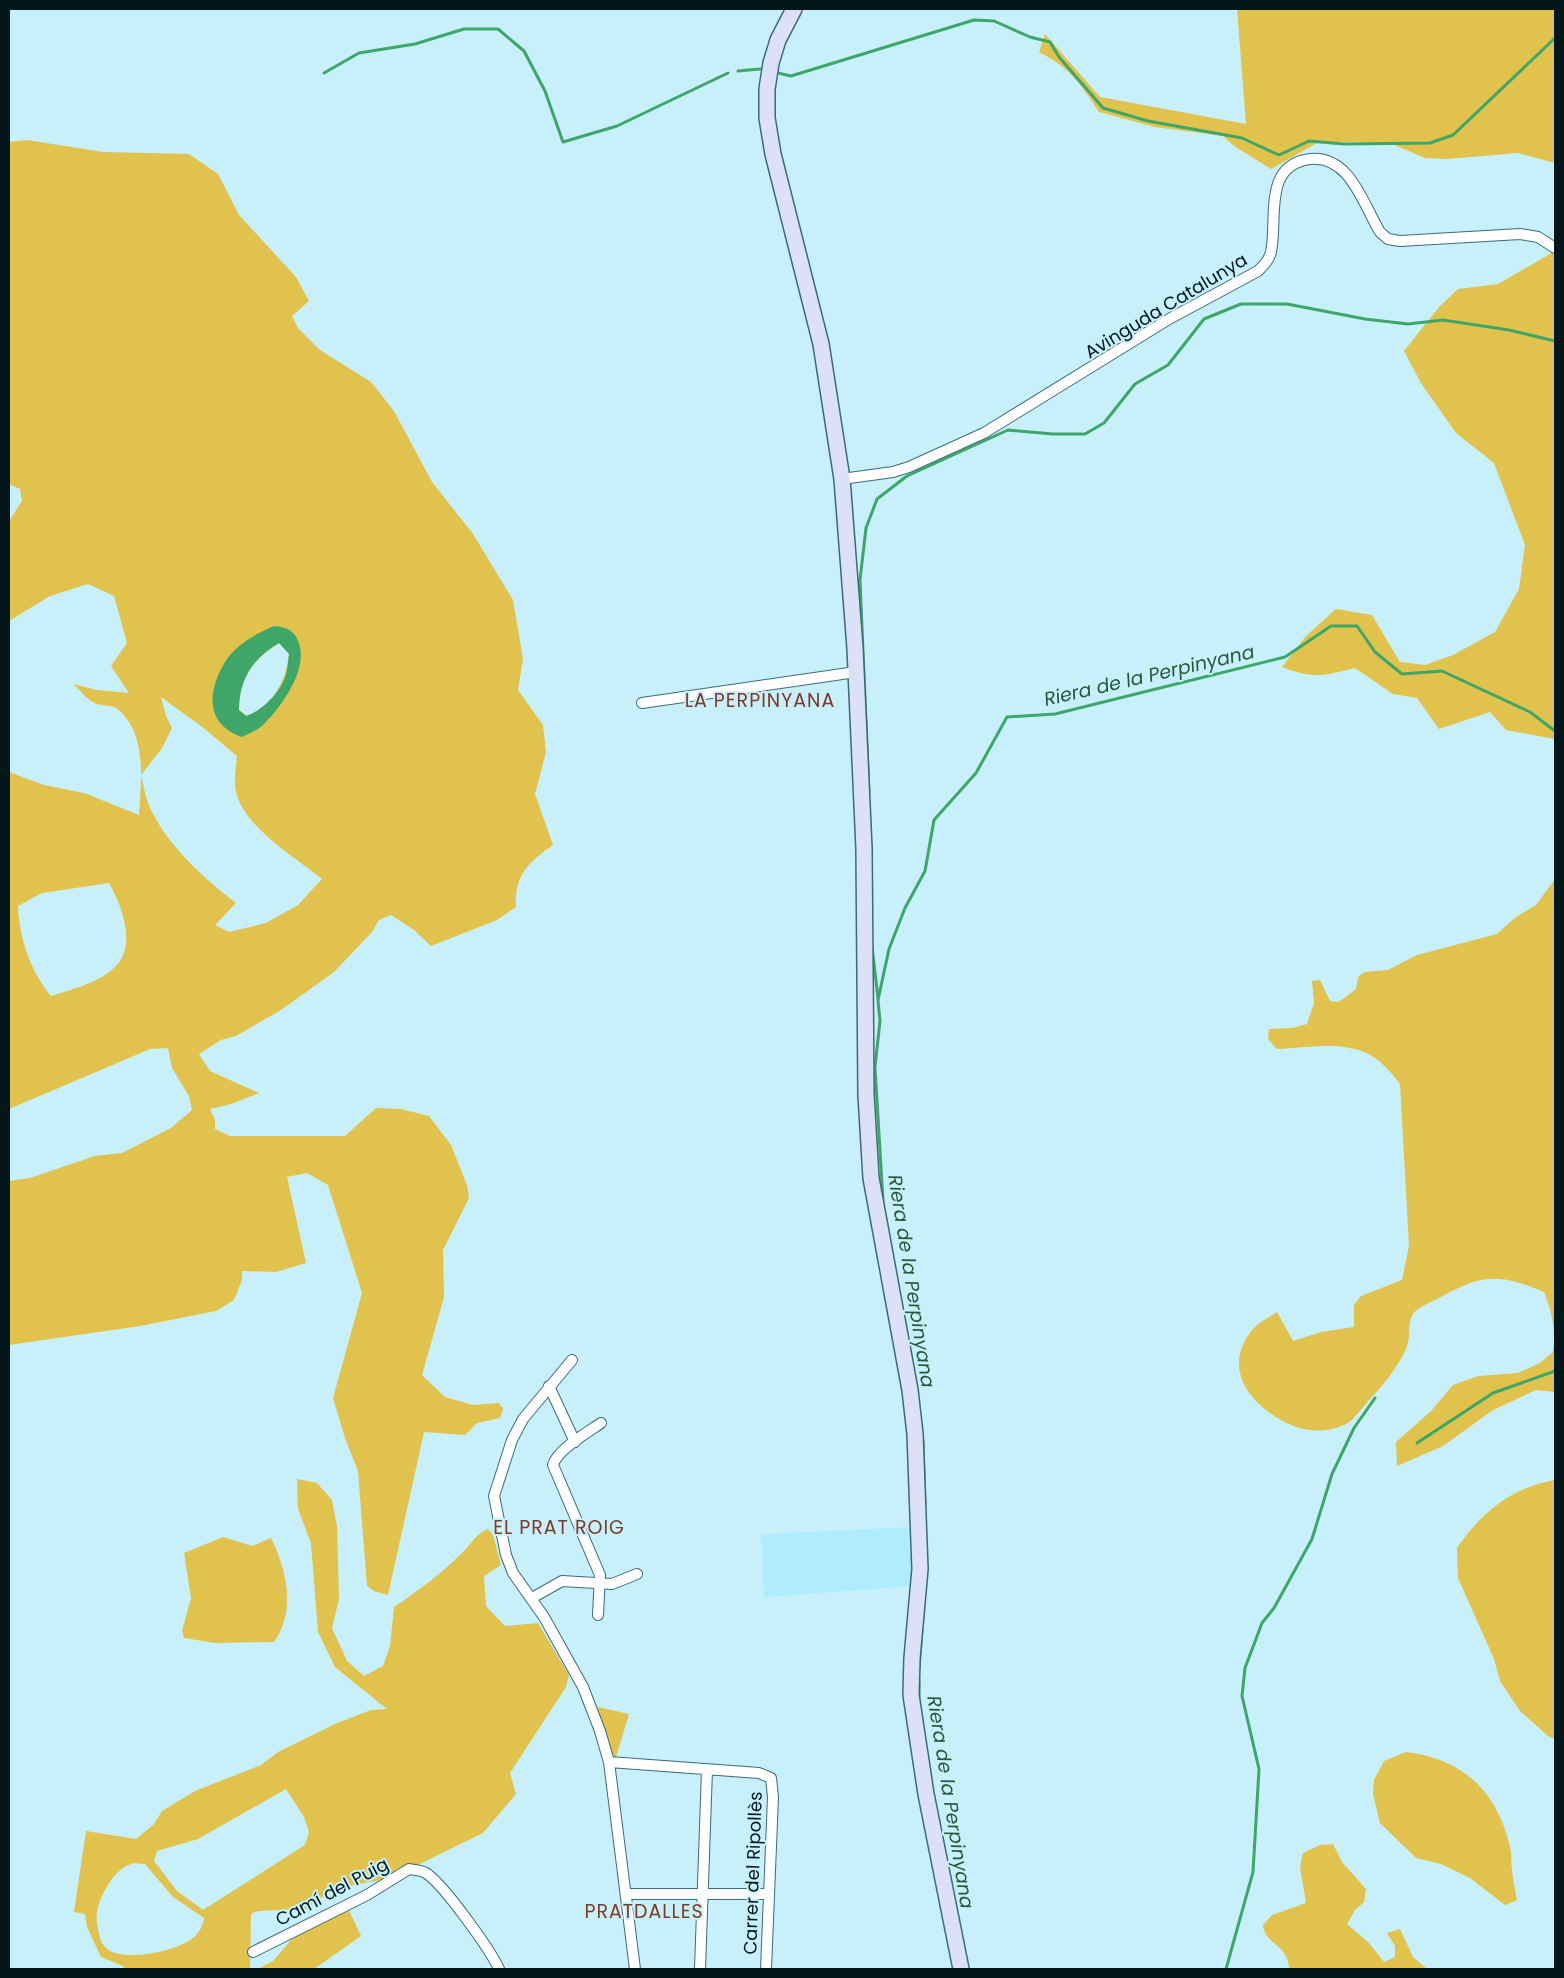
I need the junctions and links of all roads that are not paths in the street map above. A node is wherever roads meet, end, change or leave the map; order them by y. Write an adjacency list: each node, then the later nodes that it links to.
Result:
1 (794, 9): 3 (street)
2 (1555, 248): 3 (street, Avinguda Catalunya)
3 (842, 479): 4 (street)
4 (856, 672): 5 (street); 24 (street)
5 (642, 702)
6 (572, 1360): 7 (street)
7 (549, 1386): 9 (street); 12 (street)
8 (601, 1423): 9 (street)
9 (575, 1442): 11 (street)
10 (637, 1574): 11 (street)
11 (598, 1584): 12 (street); 13 (street)
12 (532, 1598): 14 (street)
13 (598, 1615)
14 (609, 1762): 15 (street); 17 (street)
15 (707, 1770): 16 (street); 18 (street, Carrer del Ripollès)
16 (702, 1893): 17 (street); 18 (street); 22 (street)
17 (627, 1894): 21 (street)
18 (769, 1894): 23 (street, Carrer del Ripollès)
19 (253, 1952): 20 (street, Camí del Puig)
20 (499, 1969)
21 (635, 1969)
22 (700, 1969)
23 (766, 1969)
24 (961, 1969)

